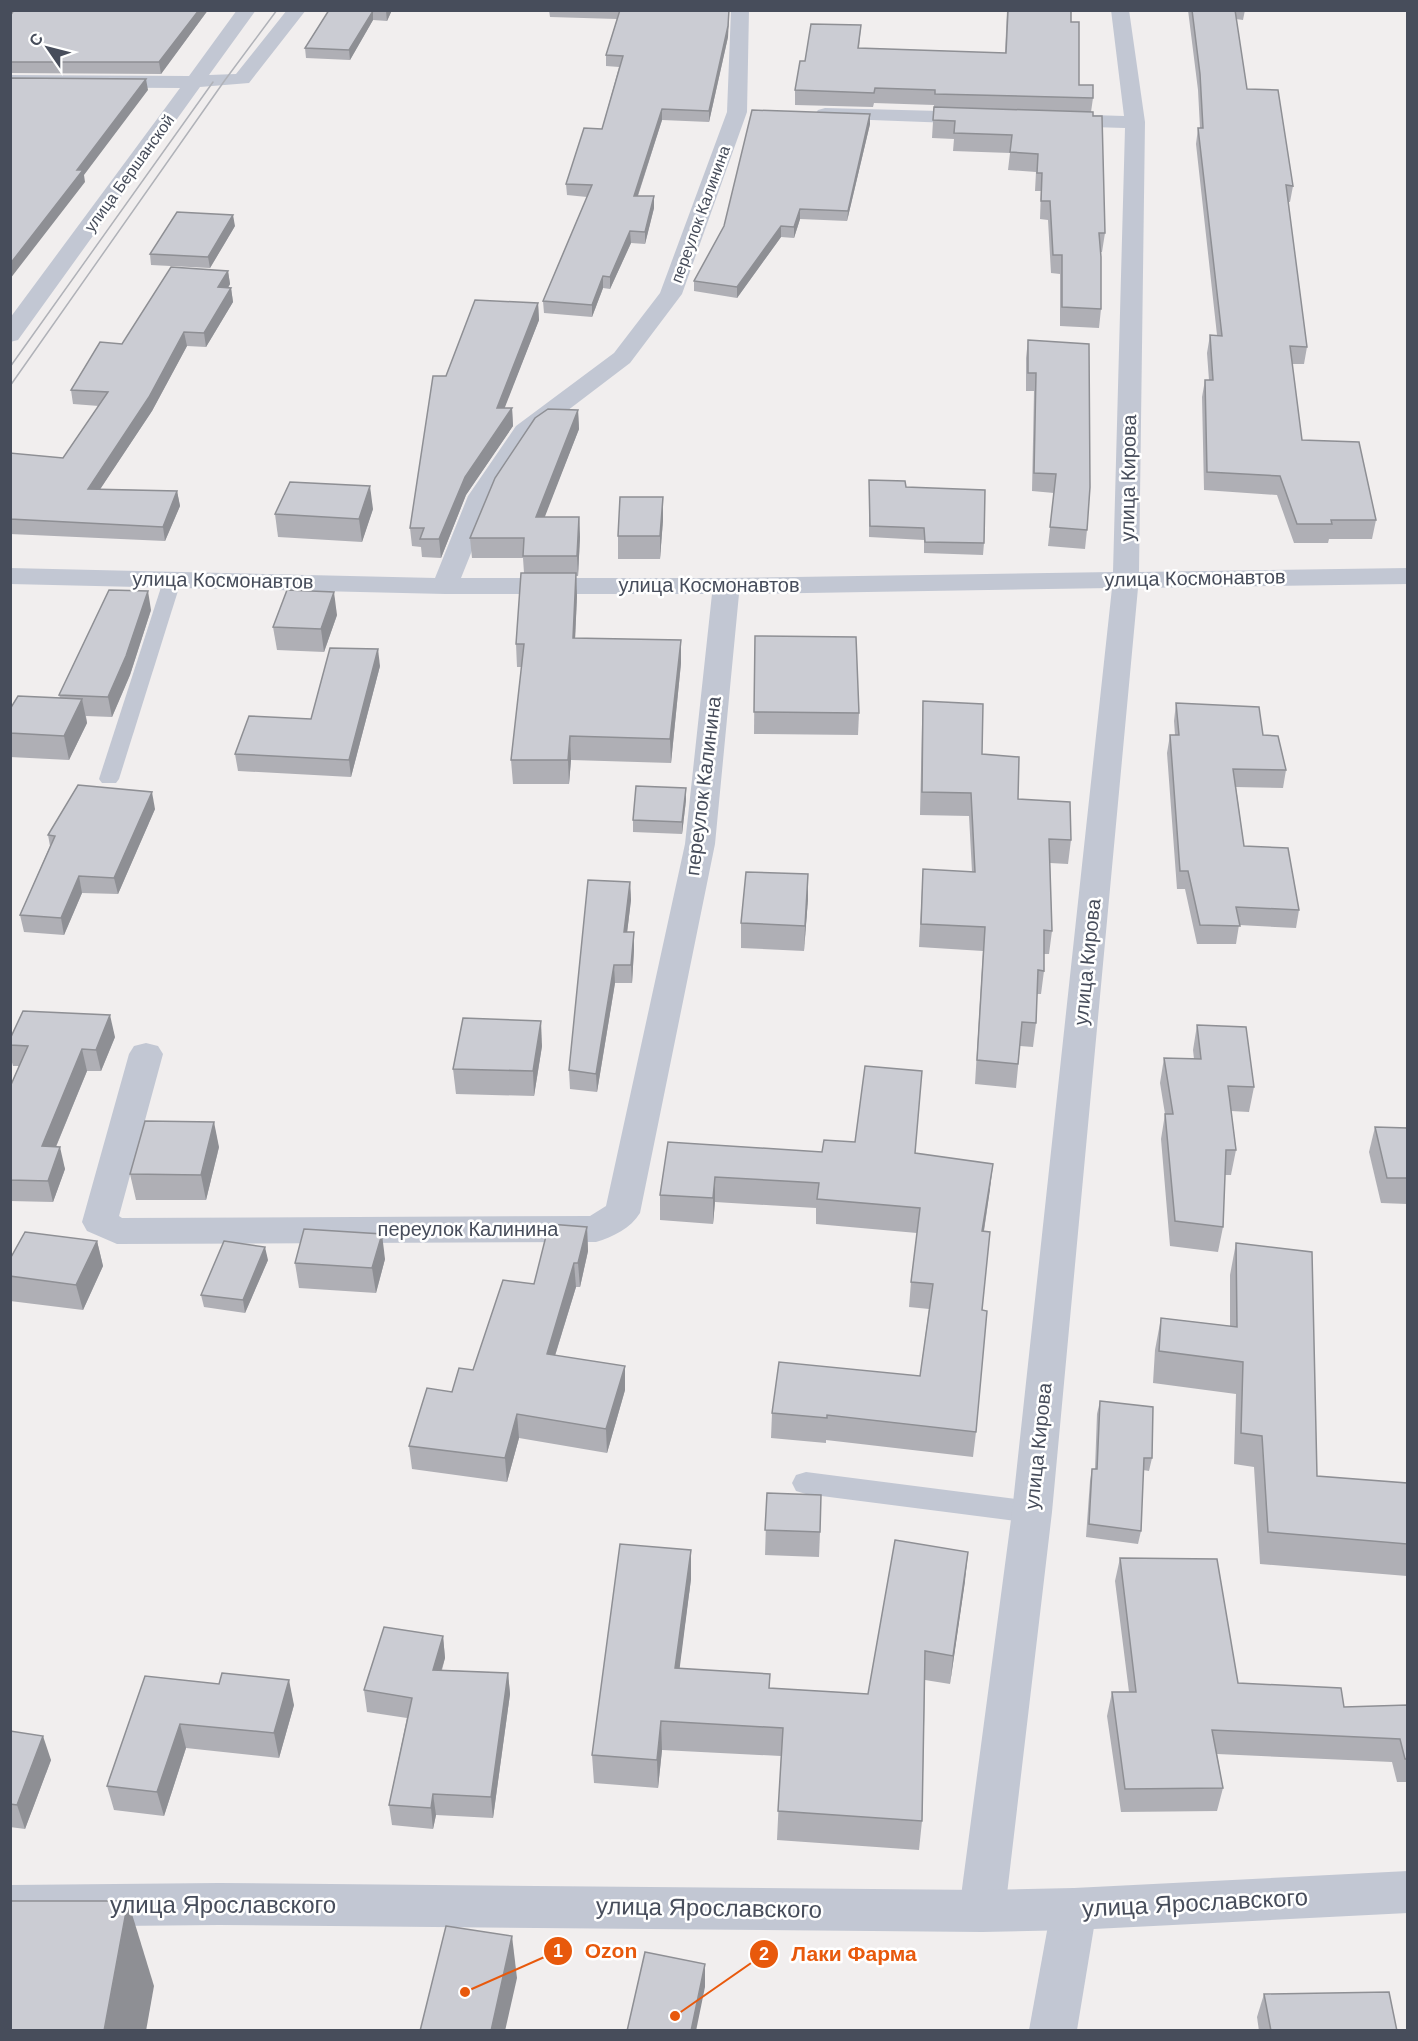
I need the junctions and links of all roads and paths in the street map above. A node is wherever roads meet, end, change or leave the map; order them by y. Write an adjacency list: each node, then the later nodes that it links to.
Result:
1 (247, 10): 6 (street, улица Бершанской)
2 (297, 10): 6 (street)
3 (740, 10): 7 (street, переулок Калинина)
4 (1120, 10): 12 (street, улица Кирова)
5 (10, 81): 6 (street)
6 (195, 82): 13 (street, улица Бершанской)
7 (737, 112): 8 (street); 18 (street, переулок Калинина)
8 (760, 113)
9 (807, 114): 10 (street)
10 (995, 119)
11 (1042, 120): 12 (street)
12 (1135, 122): 17 (street, улица Кирова)
13 (10, 335)
14 (10, 576): 16 (street, улица Космонавтов)
15 (1407, 576): 17 (street, улица Космонавтов)
16 (173, 578): 18 (street, улица Космонавтов); 20 (lane)
17 (1126, 579): 19 (street, улица Космонавтов); 23 (street, улица Кирова)
18 (445, 586): 19 (street, улица Космонавтов)
19 (726, 586): 21 (street, переулок Калинина)
20 (108, 779)
21 (146, 1054)
22 (806, 1483): 23 (lane)
23 (1032, 1512): 27 (street, улица Кирова)
24 (1407, 1892): 26 (street, улица Ярославского)
25 (10, 1906): 27 (street, улица Ярославского)
26 (1074, 1910): 27 (street, улица Ярославского); 28 (street)
27 (982, 1911)
28 (1053, 2031)

